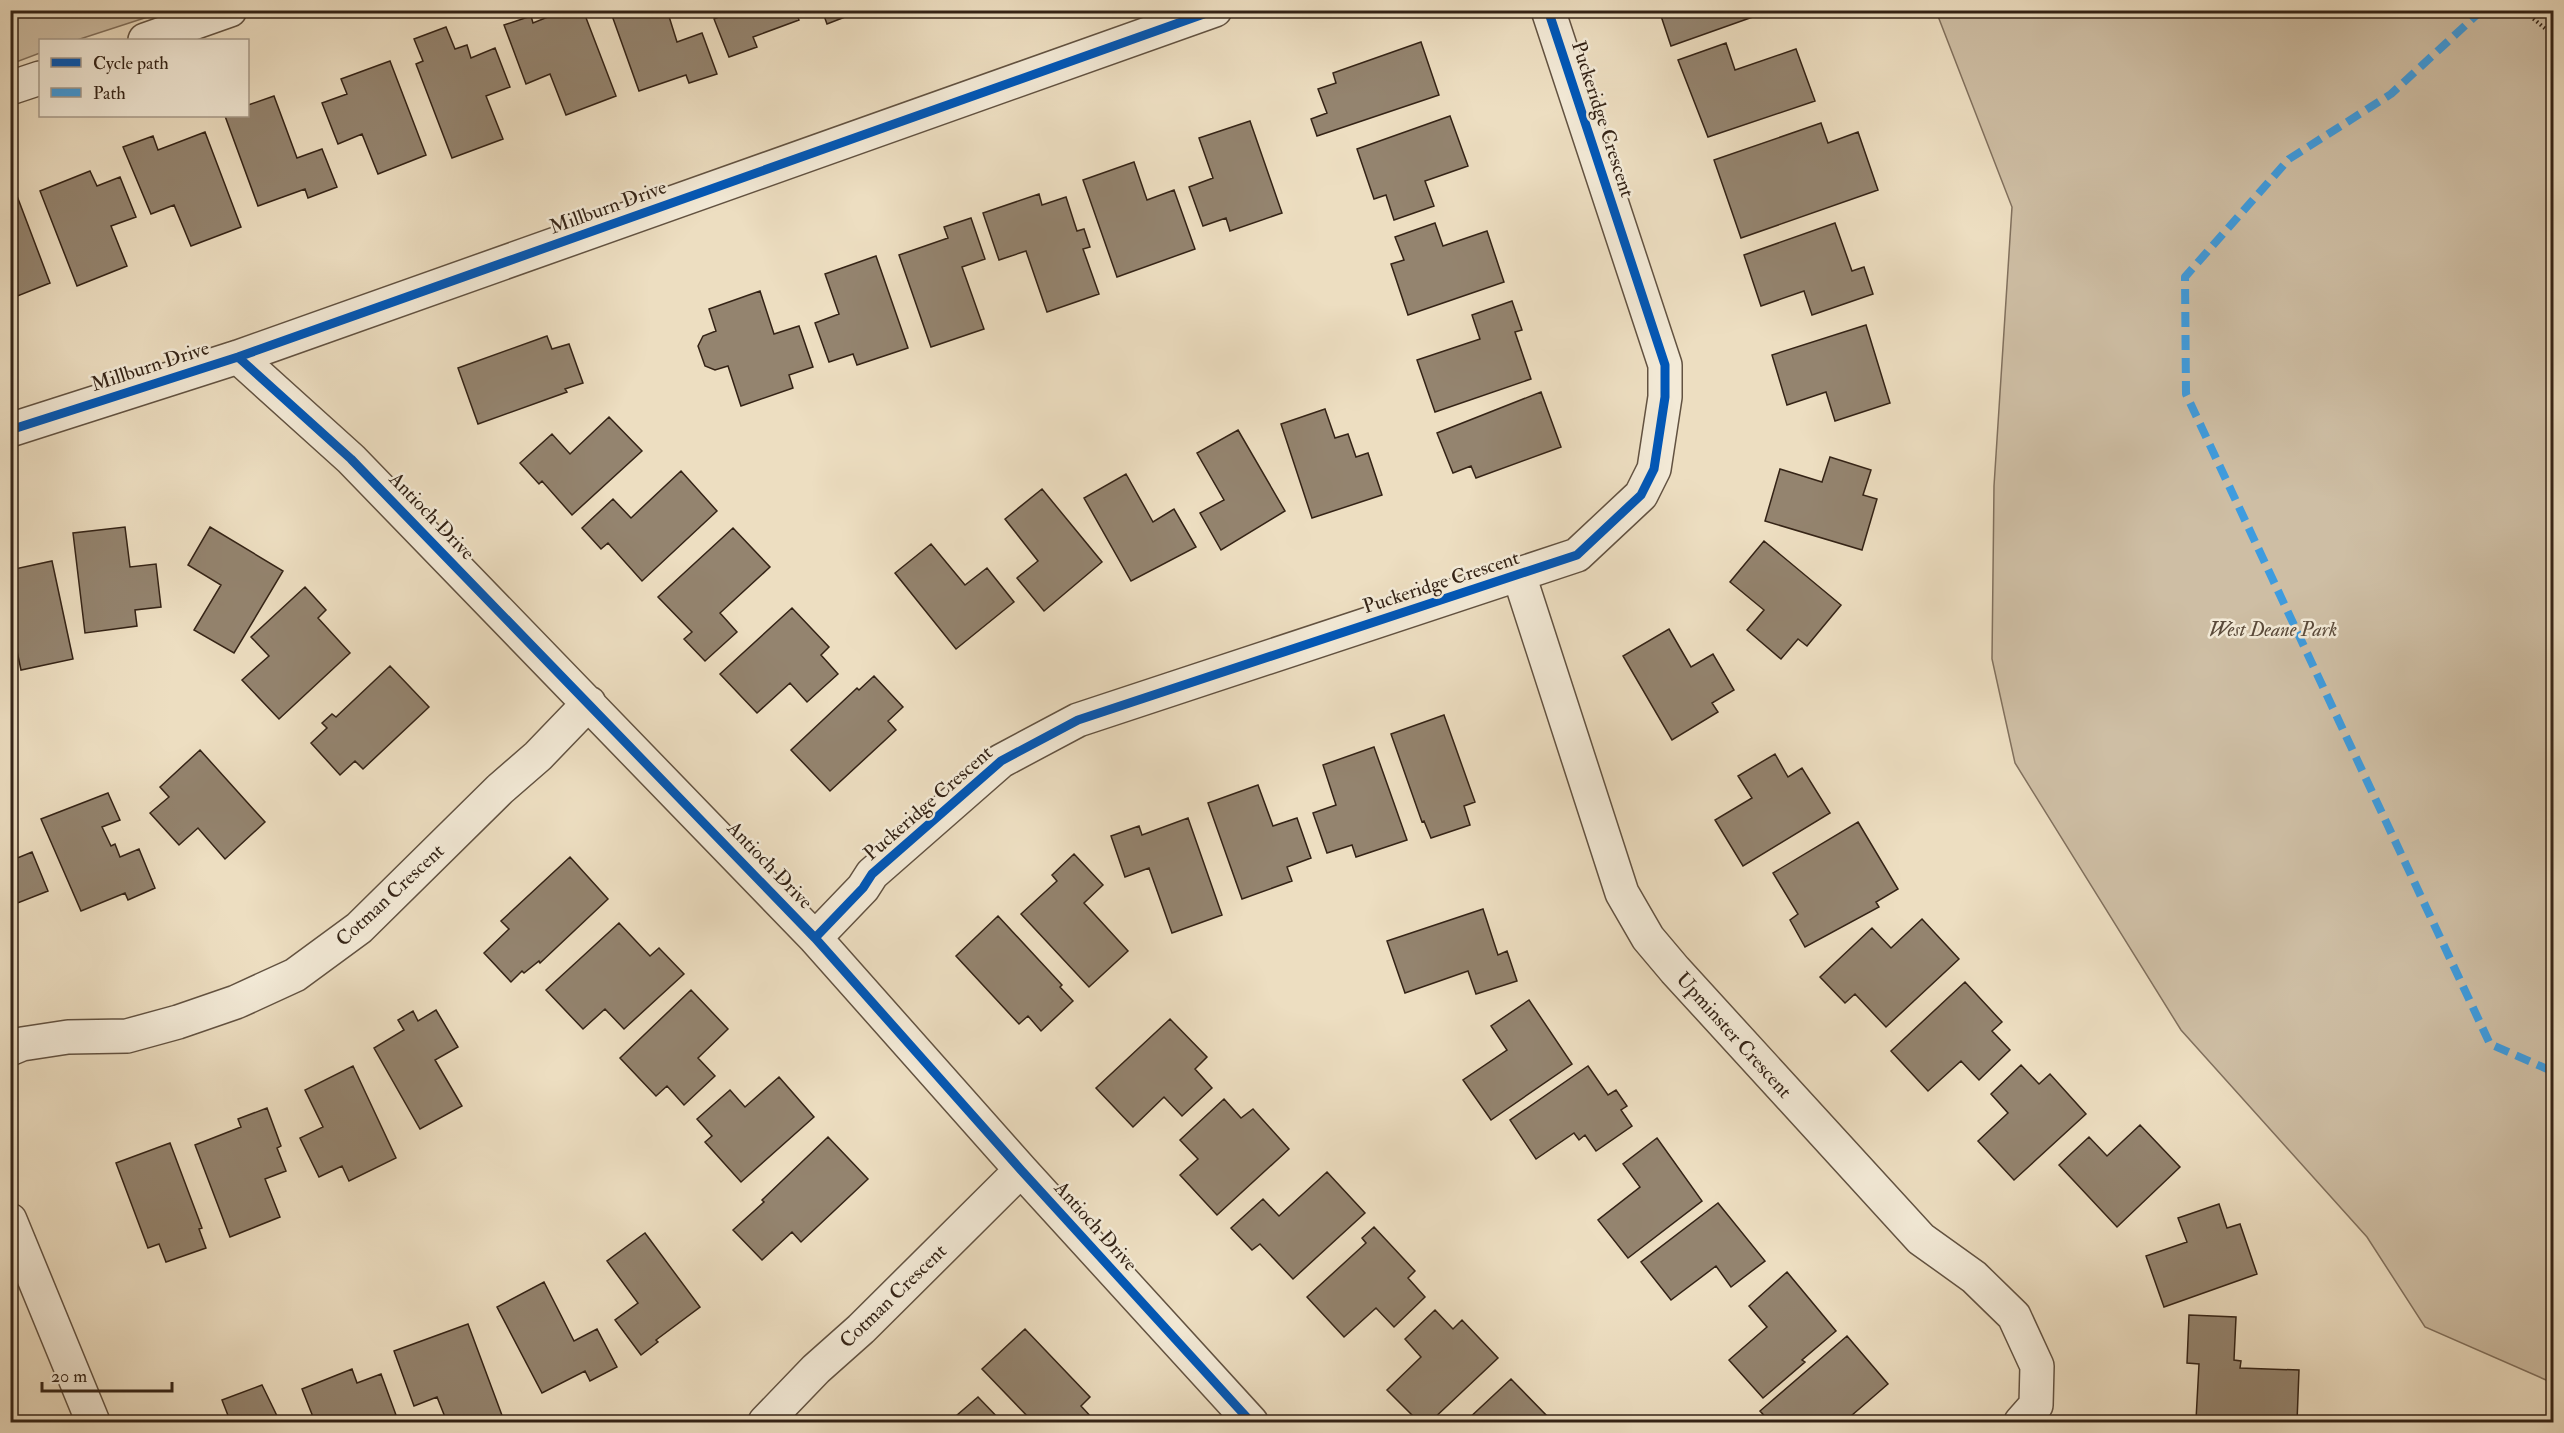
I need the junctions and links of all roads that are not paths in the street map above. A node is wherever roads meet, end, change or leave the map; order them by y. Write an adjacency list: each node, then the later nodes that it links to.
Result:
1 (230, 10): 4 (street)
2 (1215, 10): 7 (street, Millburn Drive)
3 (1548, 10): 9 (street, Puckeridge Crescent)
4 (148, 39)
5 (39, 78): 6 (street)
6 (10, 88)
7 (238, 357): 8 (street, Millburn Drive); 10 (street, Antioch Drive)
8 (10, 430)
9 (1519, 575): 11 (street, Puckeridge Crescent); 18 (street, Upminster Crescent)
10 (590, 703): 11 (street, Antioch Drive); 12 (street, Cotman Crescent)
11 (815, 938): 13 (street, Antioch Drive)
12 (10, 1049)
13 (1021, 1170): 16 (street, Cotman Crescent); 17 (street, Antioch Drive)
14 (10, 1220): 15 (street)
15 (93, 1422)
16 (765, 1422)
17 (1251, 1422)
18 (2021, 1422)

